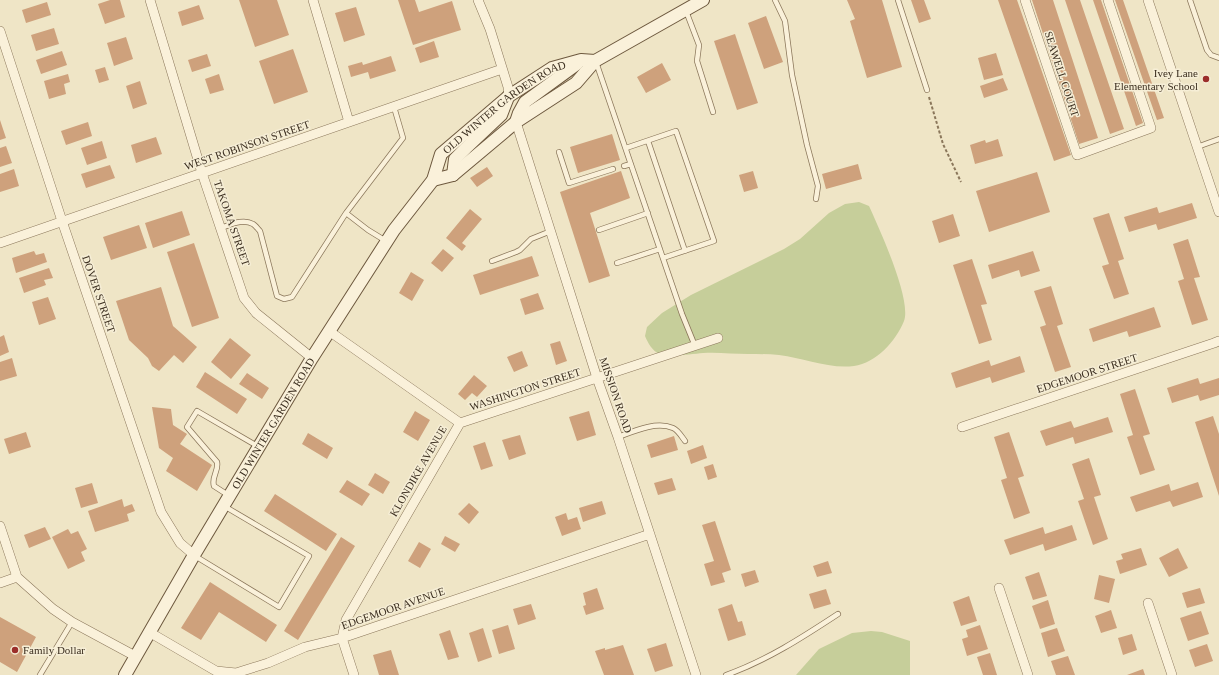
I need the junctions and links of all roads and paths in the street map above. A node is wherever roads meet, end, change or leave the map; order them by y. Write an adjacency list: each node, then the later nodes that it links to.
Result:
1 (150, 0): 31 (street, TAKOMA STREET)
2 (313, 0): 21 (street)
3 (478, 0): 16 (street)
4 (703, 0): 11 (main road, OLD WINTER GARDEN ROAD)
5 (775, 0): 35 (lane)
6 (898, 0): 17 (lane)
7 (1025, 0): 8 (street, SEAWELL COURT)
8 (1108, 0)
9 (1148, 0): 25 (street)
10 (1190, 0): 13 (lane)
11 (686, 10): 15 (main road, OLD WINTER GARDEN ROAD); 20 (lane)
12 (0, 31): 39 (street, DOVER STREET)
13 (1219, 58)
14 (582, 60): 15 (main road, OLD WINTER GARDEN ROAD); 18 (main road, OLD WINTER GARDEN ROAD); 22 (main road)
15 (595, 62): 22 (main road, OLD WINTER GARDEN ROAD); 26 (lane)
16 (502, 69): 18 (street); 19 (street, WEST ROBINSON STREET)
17 (927, 90): 34 (path)
18 (508, 96): 32 (main road); 33 (main road, OLD WINTER GARDEN ROAD)
19 (394, 107): 21 (street, WEST ROBINSON STREET); 37 (lane)
20 (713, 112)
21 (349, 122): 31 (street, WEST ROBINSON STREET)
22 (516, 122): 32 (main road, OLD WINTER GARDEN ROAD); 42 (street, MISSION ROAD)
23 (1219, 139): 25 (lane)
24 (648, 141): 26 (lane); 46 (lane); 46 (lane)
25 (1197, 147): 36 (street)
26 (626, 148): 28 (lane)
27 (559, 152): 30 (lane)
28 (631, 164): 29 (lane); 38 (lane)
29 (624, 166)
30 (613, 169)
31 (202, 173): 39 (street, WEST ROBINSON STREET); 40 (street, TAKOMA STREET)
32 (453, 175): 33 (main road, OLD WINTER GARDEN ROAD)
33 (433, 180): 43 (main road, OLD WINTER GARDEN ROAD)
34 (961, 182)
35 (816, 199)
36 (1219, 212)
37 (346, 213): 40 (lane); 43 (lane)
38 (648, 213): 41 (lane); 45 (lane)
39 (62, 221): 44 (street, WEST ROBINSON STREET); 64 (street, DOVER STREET)
40 (221, 228): 54 (street, TAKOMA STREET)
41 (599, 230)
42 (550, 231): 48 (lane); 55 (street, MISSION ROAD)
43 (386, 241): 50 (main road, OLD WINTER GARDEN ROAD)
44 (0, 242)
45 (660, 249): 47 (lane); 49 (lane)
46 (685, 251): 47 (lane)
47 (663, 258): 53 (lane)
48 (492, 261)
49 (617, 263)
50 (329, 331): 54 (main road, OLD WINTER GARDEN ROAD); 56 (street, KLONDIKE AVENUE)
51 (718, 338): 53 (street, WASHINGTON STREET)
52 (1219, 340): 57 (street, EDGEMOOR STREET)
53 (695, 346): 55 (street, WASHINGTON STREET)
54 (312, 358): 60 (main road, OLD WINTER GARDEN ROAD)
55 (597, 378): 56 (street, WASHINGTON STREET); 58 (street, MISSION ROAD)
56 (460, 423): 72 (street, KLONDIKE AVENUE)
57 (962, 427)
58 (618, 437): 59 (lane); 63 (street, MISSION ROAD)
59 (685, 441)
60 (259, 447): 61 (main road, OLD WINTER GARDEN ROAD); 61 (lane)
61 (226, 501): 64 (main road, OLD WINTER GARDEN ROAD); 64 (lane)
62 (0, 526): 65 (street)
63 (650, 534): 72 (street, EDGEMOOR AVENUE); 77 (street, MISSION ROAD)
64 (194, 555): 71 (main road, OLD WINTER GARDEN ROAD)
65 (16, 577): 66 (street); 70 (street)
66 (0, 583)
67 (999, 588): 79 (street)
68 (1148, 602): 80 (street)
69 (838, 614): 78 (lane)
70 (72, 622): 73 (street); 74 (lane)
71 (149, 632): 72 (street, EDGEMOOR AVENUE); 73 (main road, OLD WINTER GARDEN ROAD)
72 (342, 638): 76 (street)
73 (135, 656): 75 (main road, OLD WINTER GARDEN ROAD)
74 (40, 675)
75 (126, 675)
76 (354, 675)
77 (696, 675)
78 (726, 675)
79 (1028, 675)
80 (1172, 675)

